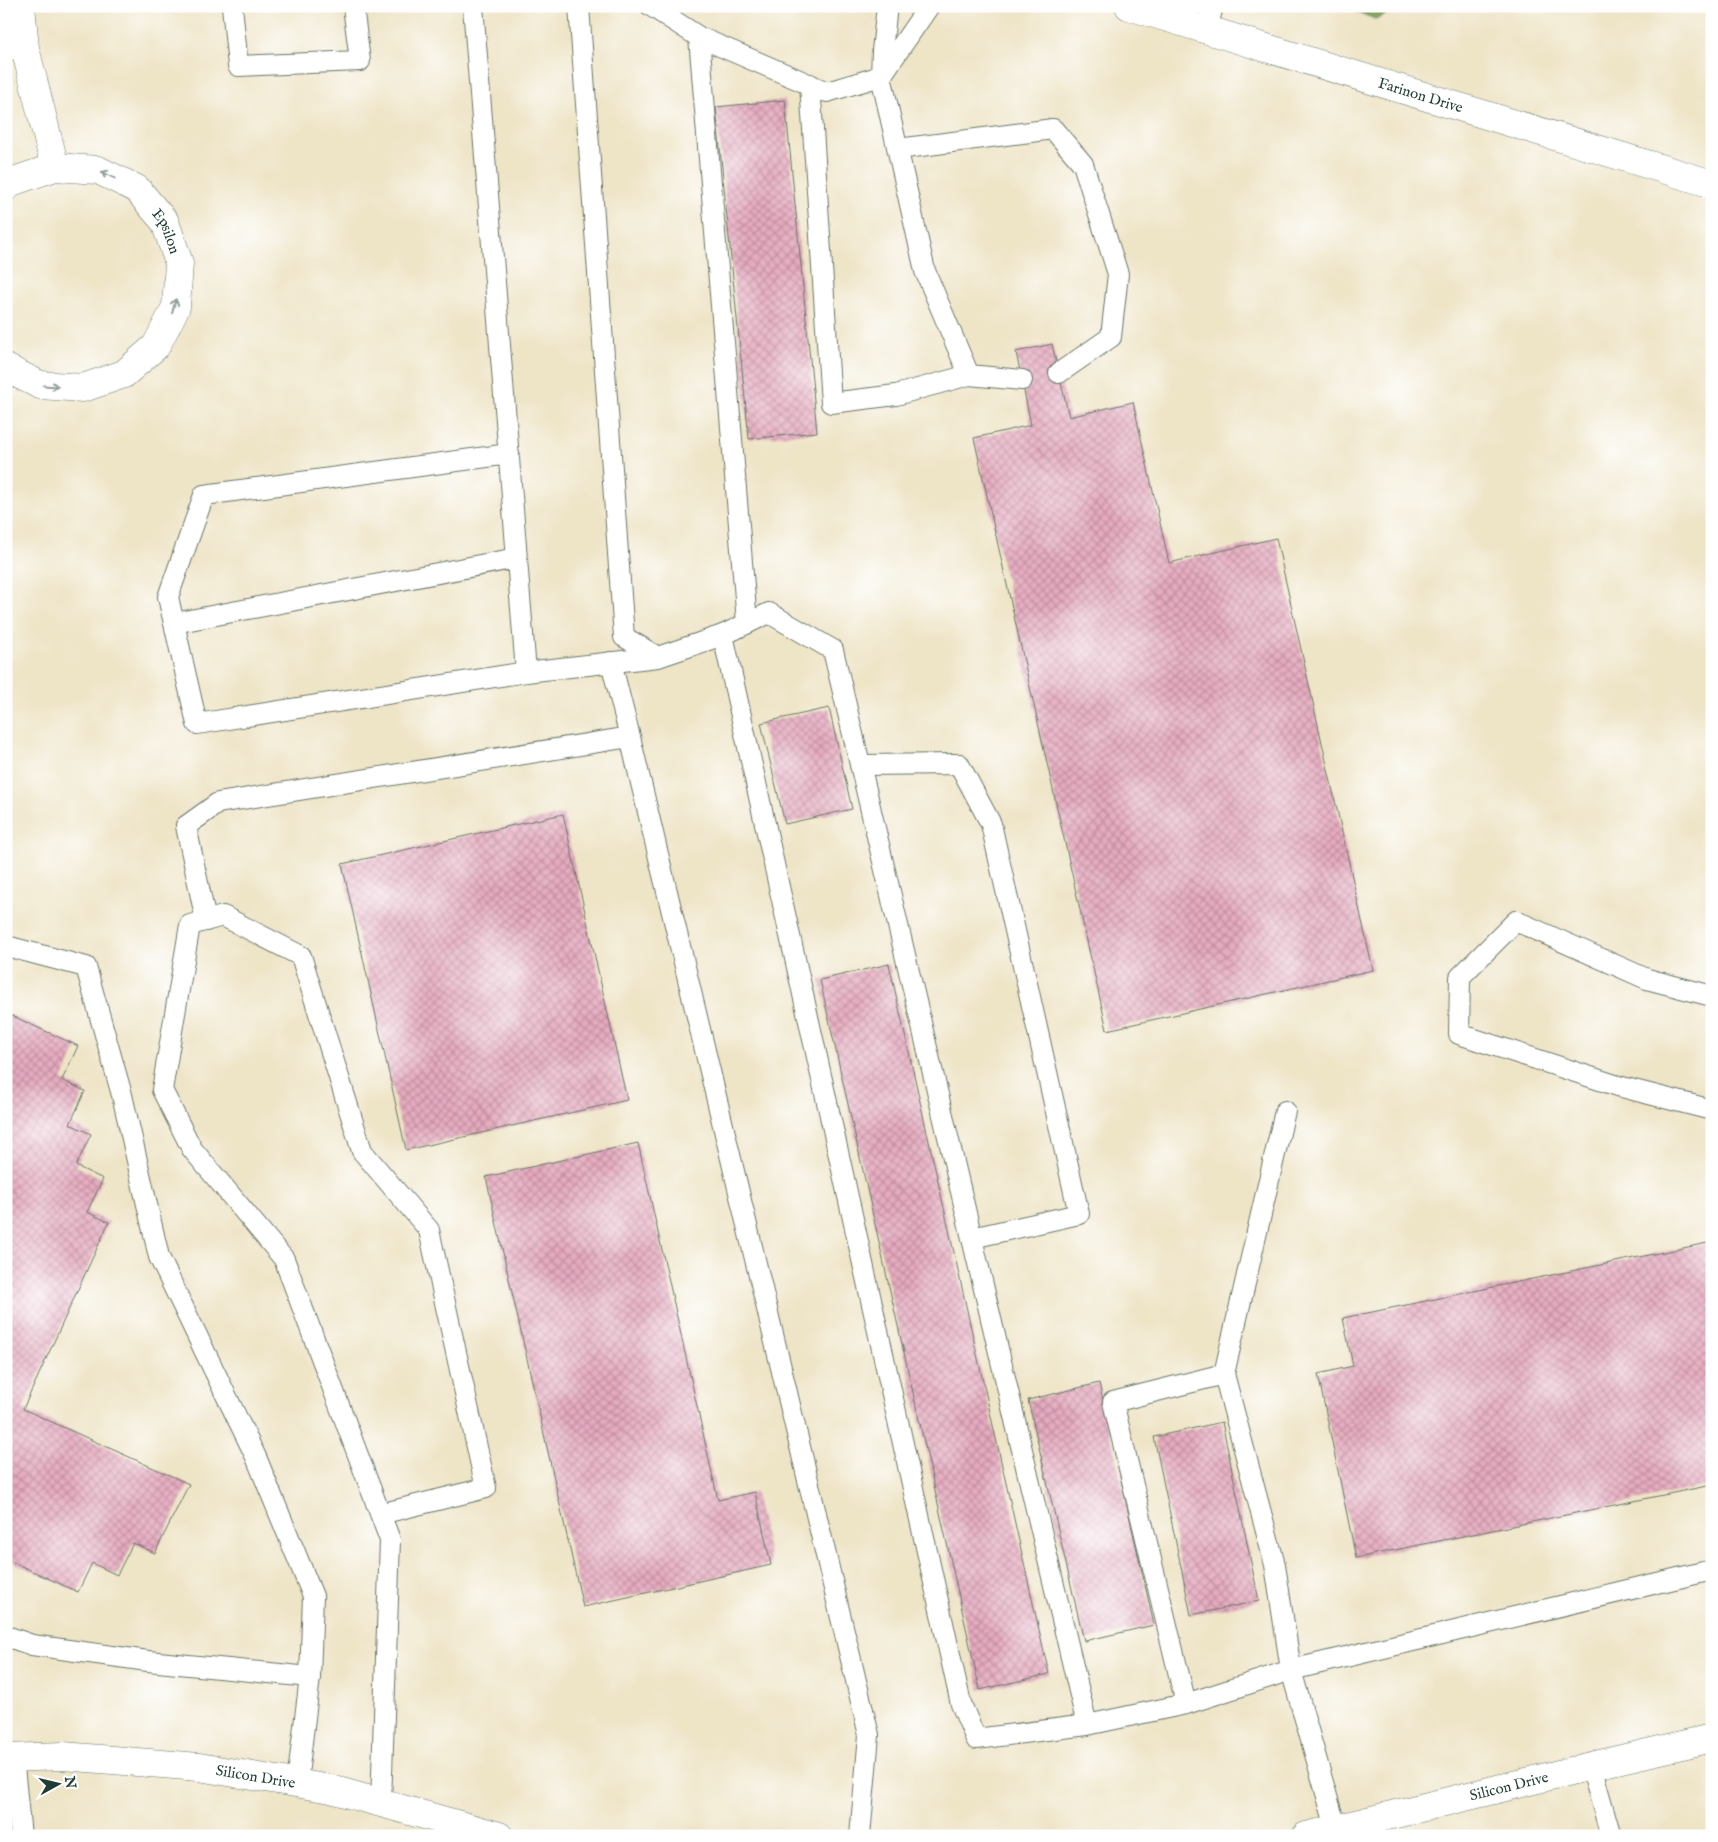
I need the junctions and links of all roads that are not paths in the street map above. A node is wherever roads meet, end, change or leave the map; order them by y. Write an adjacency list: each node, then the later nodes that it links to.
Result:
1 (21, 6): 12 (street)
2 (232, 6): 3 (lane)
3 (353, 6)
4 (473, 6): 23 (lane)
5 (579, 6): 28 (lane)
6 (651, 6): 11 (lane)
7 (887, 6): 13 (lane)
8 (929, 6): 13 (lane)
9 (1129, 6): 10 (street, Farinon Drive)
10 (1210, 18): 17 (street, Farinon Drive)
11 (699, 37): 14 (lane); 26 (lane)
12 (16, 49): 16 (street)
13 (881, 76): 14 (lane); 15 (lane)
14 (810, 84): 21 (lane)
15 (898, 149): 20 (lane); 21 (lane)
16 (55, 167): 18 (street, Epsilon); 19 (street, Epsilon, one-way to 16)
17 (1712, 184)
18 (6, 187)
19 (6, 368)
20 (1059, 374)
21 (970, 375): 22 (lane)
22 (1022, 380)
23 (509, 454): 24 (lane); 25 (lane)
24 (517, 558): 25 (lane); 30 (lane)
25 (174, 623): 30 (lane)
26 (748, 623): 27 (lane); 32 (lane)
27 (723, 635): 28 (lane); 46 (lane)
28 (658, 657): 29 (lane)
29 (611, 662): 30 (lane); 31 (lane)
30 (526, 672)
31 (630, 737): 33 (lane); 55 (lane)
32 (860, 765): 38 (lane); 38 (lane)
33 (206, 921): 40 (lane); 40 (lane)
34 (6, 946): 44 (lane)
35 (1712, 996): 36 (lane)
36 (1712, 1110)
37 (1285, 1111): 39 (lane)
38 (972, 1238): 46 (lane)
39 (1224, 1374): 43 (lane); 45 (lane)
40 (380, 1514): 51 (lane)
41 (1712, 1570): 43 (lane)
42 (6, 1636): 44 (lane)
43 (1291, 1670): 45 (lane); 52 (lane)
44 (310, 1677): 50 (lane)
45 (1186, 1704): 46 (lane)
46 (1087, 1725)
47 (1712, 1738): 49 (street, Silicon Drive)
48 (9, 1758): 50 (street, Silicon Drive); 53 (lane)
49 (1590, 1766): 52 (street, Silicon Drive); 57 (lane)
50 (297, 1783): 51 (street, Silicon Drive)
51 (382, 1803): 54 (street, Silicon Drive)
52 (1336, 1828): 56 (street, Silicon Drive)
53 (21, 1836)
54 (499, 1836)
55 (860, 1836)
56 (1306, 1836)
57 (1611, 1836)

